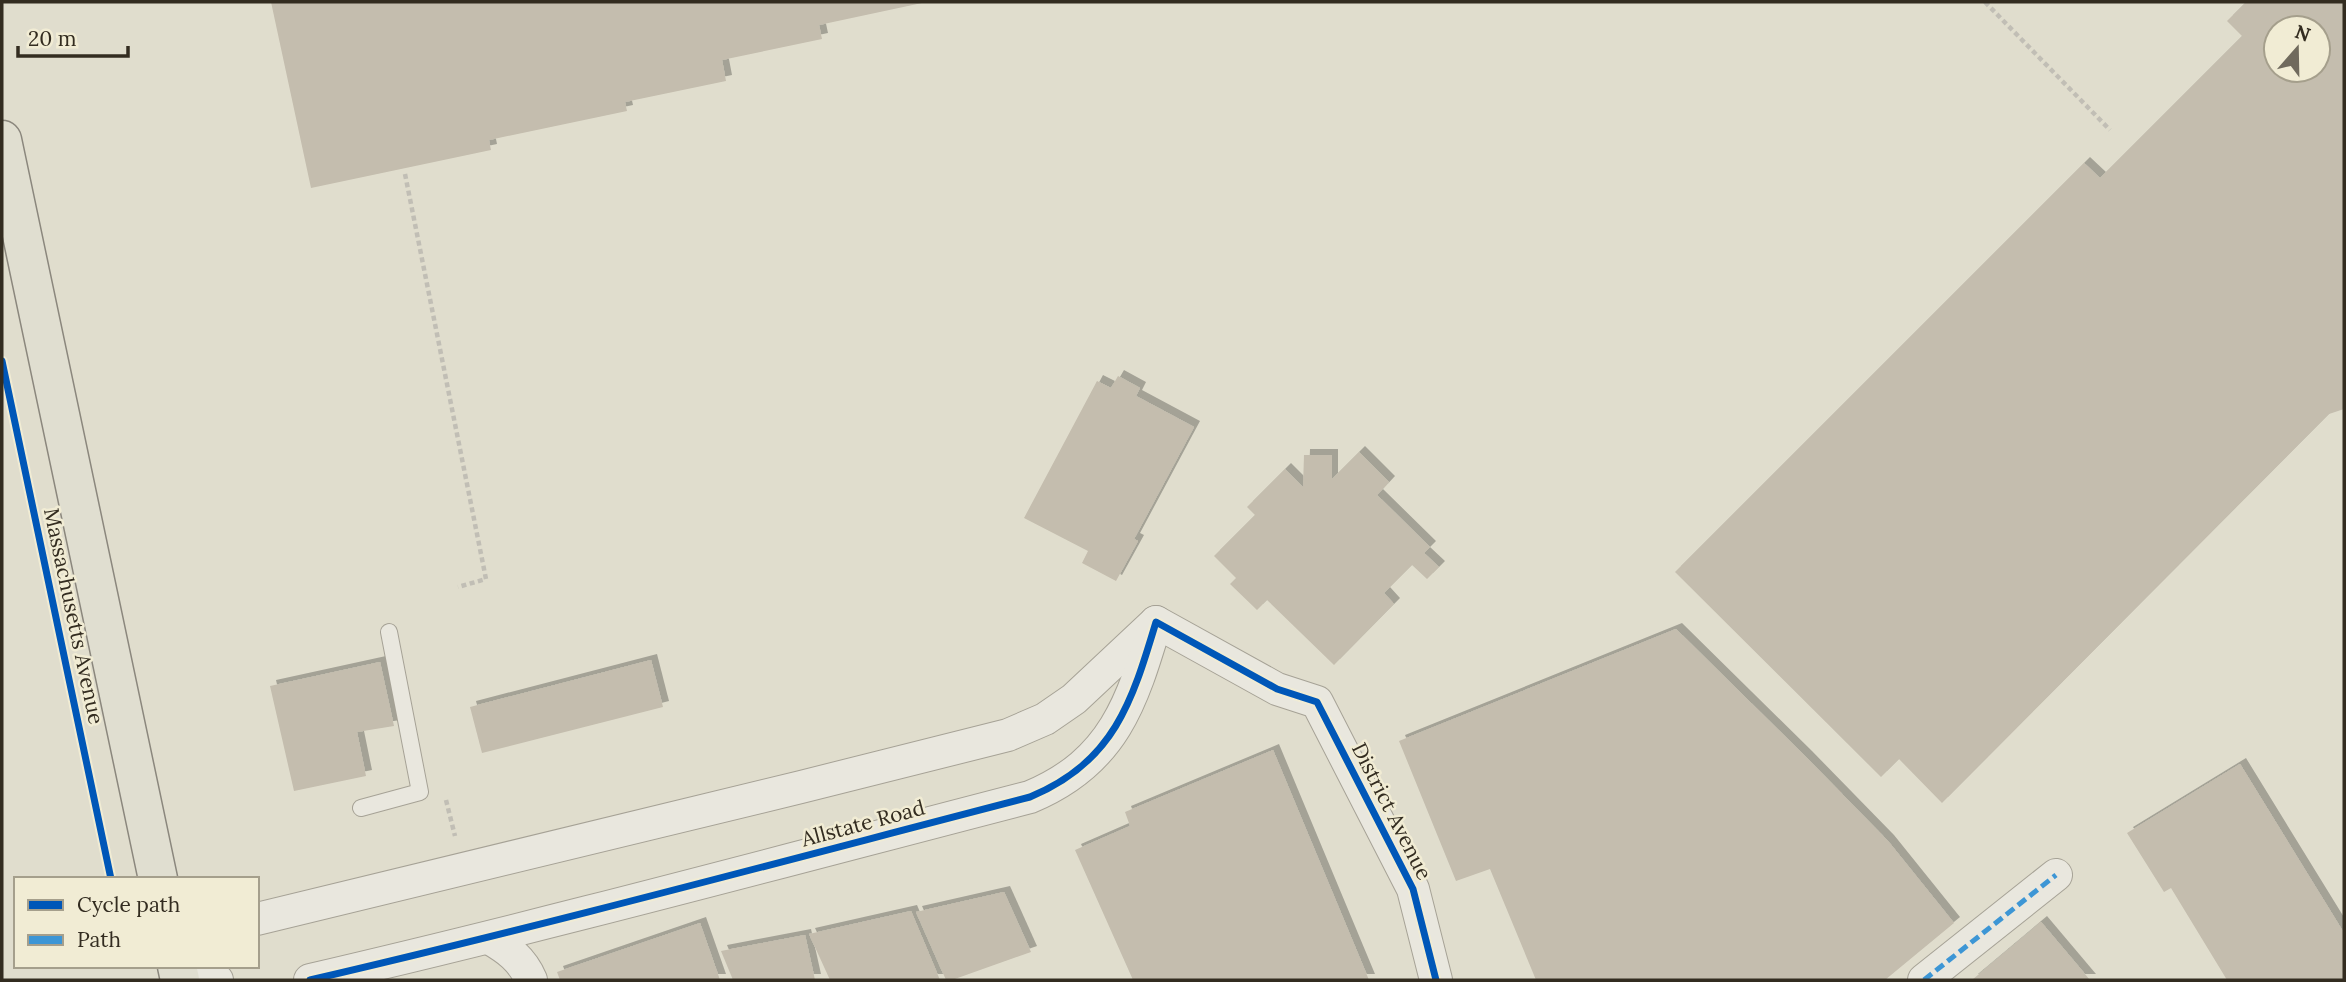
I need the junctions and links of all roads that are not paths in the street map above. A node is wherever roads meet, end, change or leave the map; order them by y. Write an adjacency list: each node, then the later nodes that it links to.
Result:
1 (2, 141): 6 (main road, Massachusetts Avenue)
2 (1156, 622): 7 (street); 8 (street, Allstate Road); 13 (street, District Avenue)
3 (389, 632): 4 (lane)
4 (361, 808)
5 (2056, 875): 14 (street)
6 (158, 877)
7 (259, 919)
8 (489, 938): 11 (street, Allstate Road); 12 (street)
9 (196, 968): 10 (street)
10 (217, 980)
11 (310, 980)
12 (531, 980)
13 (1436, 980)
14 (1924, 980)

